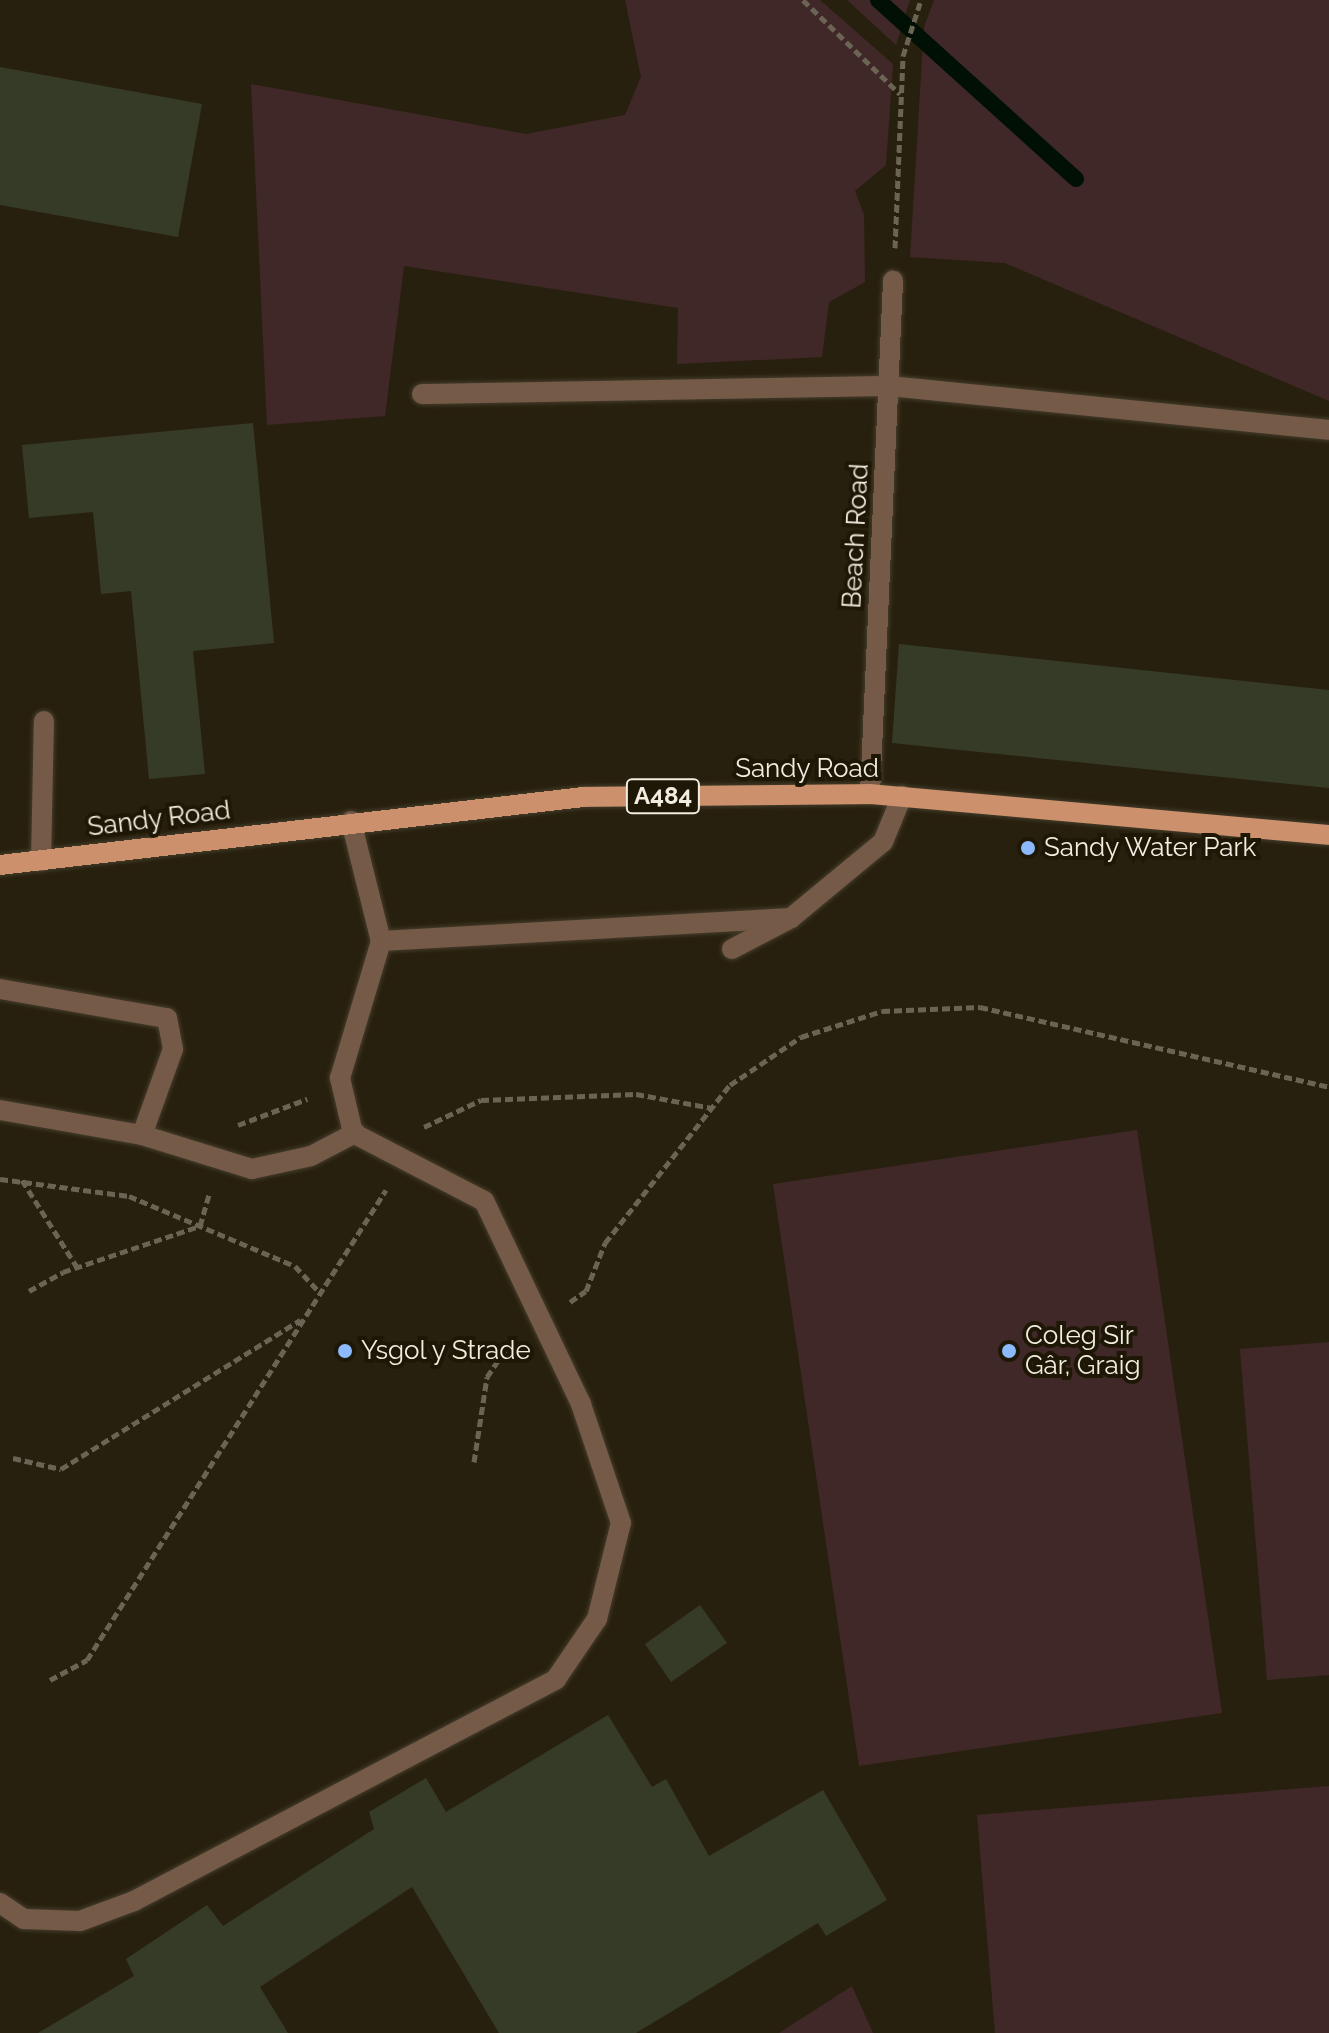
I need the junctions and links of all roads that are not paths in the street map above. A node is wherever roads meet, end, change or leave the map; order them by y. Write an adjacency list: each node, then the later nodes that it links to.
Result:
1 (893, 281): 2 (lane, Beach Road)
2 (889, 386): 3 (lane); 4 (lane); 6 (lane, Beach Road)
3 (422, 394)
4 (1329, 430)
5 (44, 721): 10 (lane)
6 (870, 794): 7 (main road, Sandy Road / A484); 8 (main road, Sandy Road / A484)
7 (902, 796): 9 (main road, Sandy Road / A484); 12 (lane)
8 (351, 821): 10 (main road, Sandy Road / A484); 13 (lane)
9 (1329, 835)
10 (41, 861): 11 (main road, Sandy Road / A484)
11 (0, 865)
12 (791, 918): 13 (lane); 14 (lane)
13 (381, 941): 17 (lane)
14 (732, 949)
15 (0, 989): 18 (lane)
16 (0, 1110): 18 (lane)
17 (355, 1133): 18 (lane); 19 (lane)
18 (142, 1135)
19 (0, 1903)

